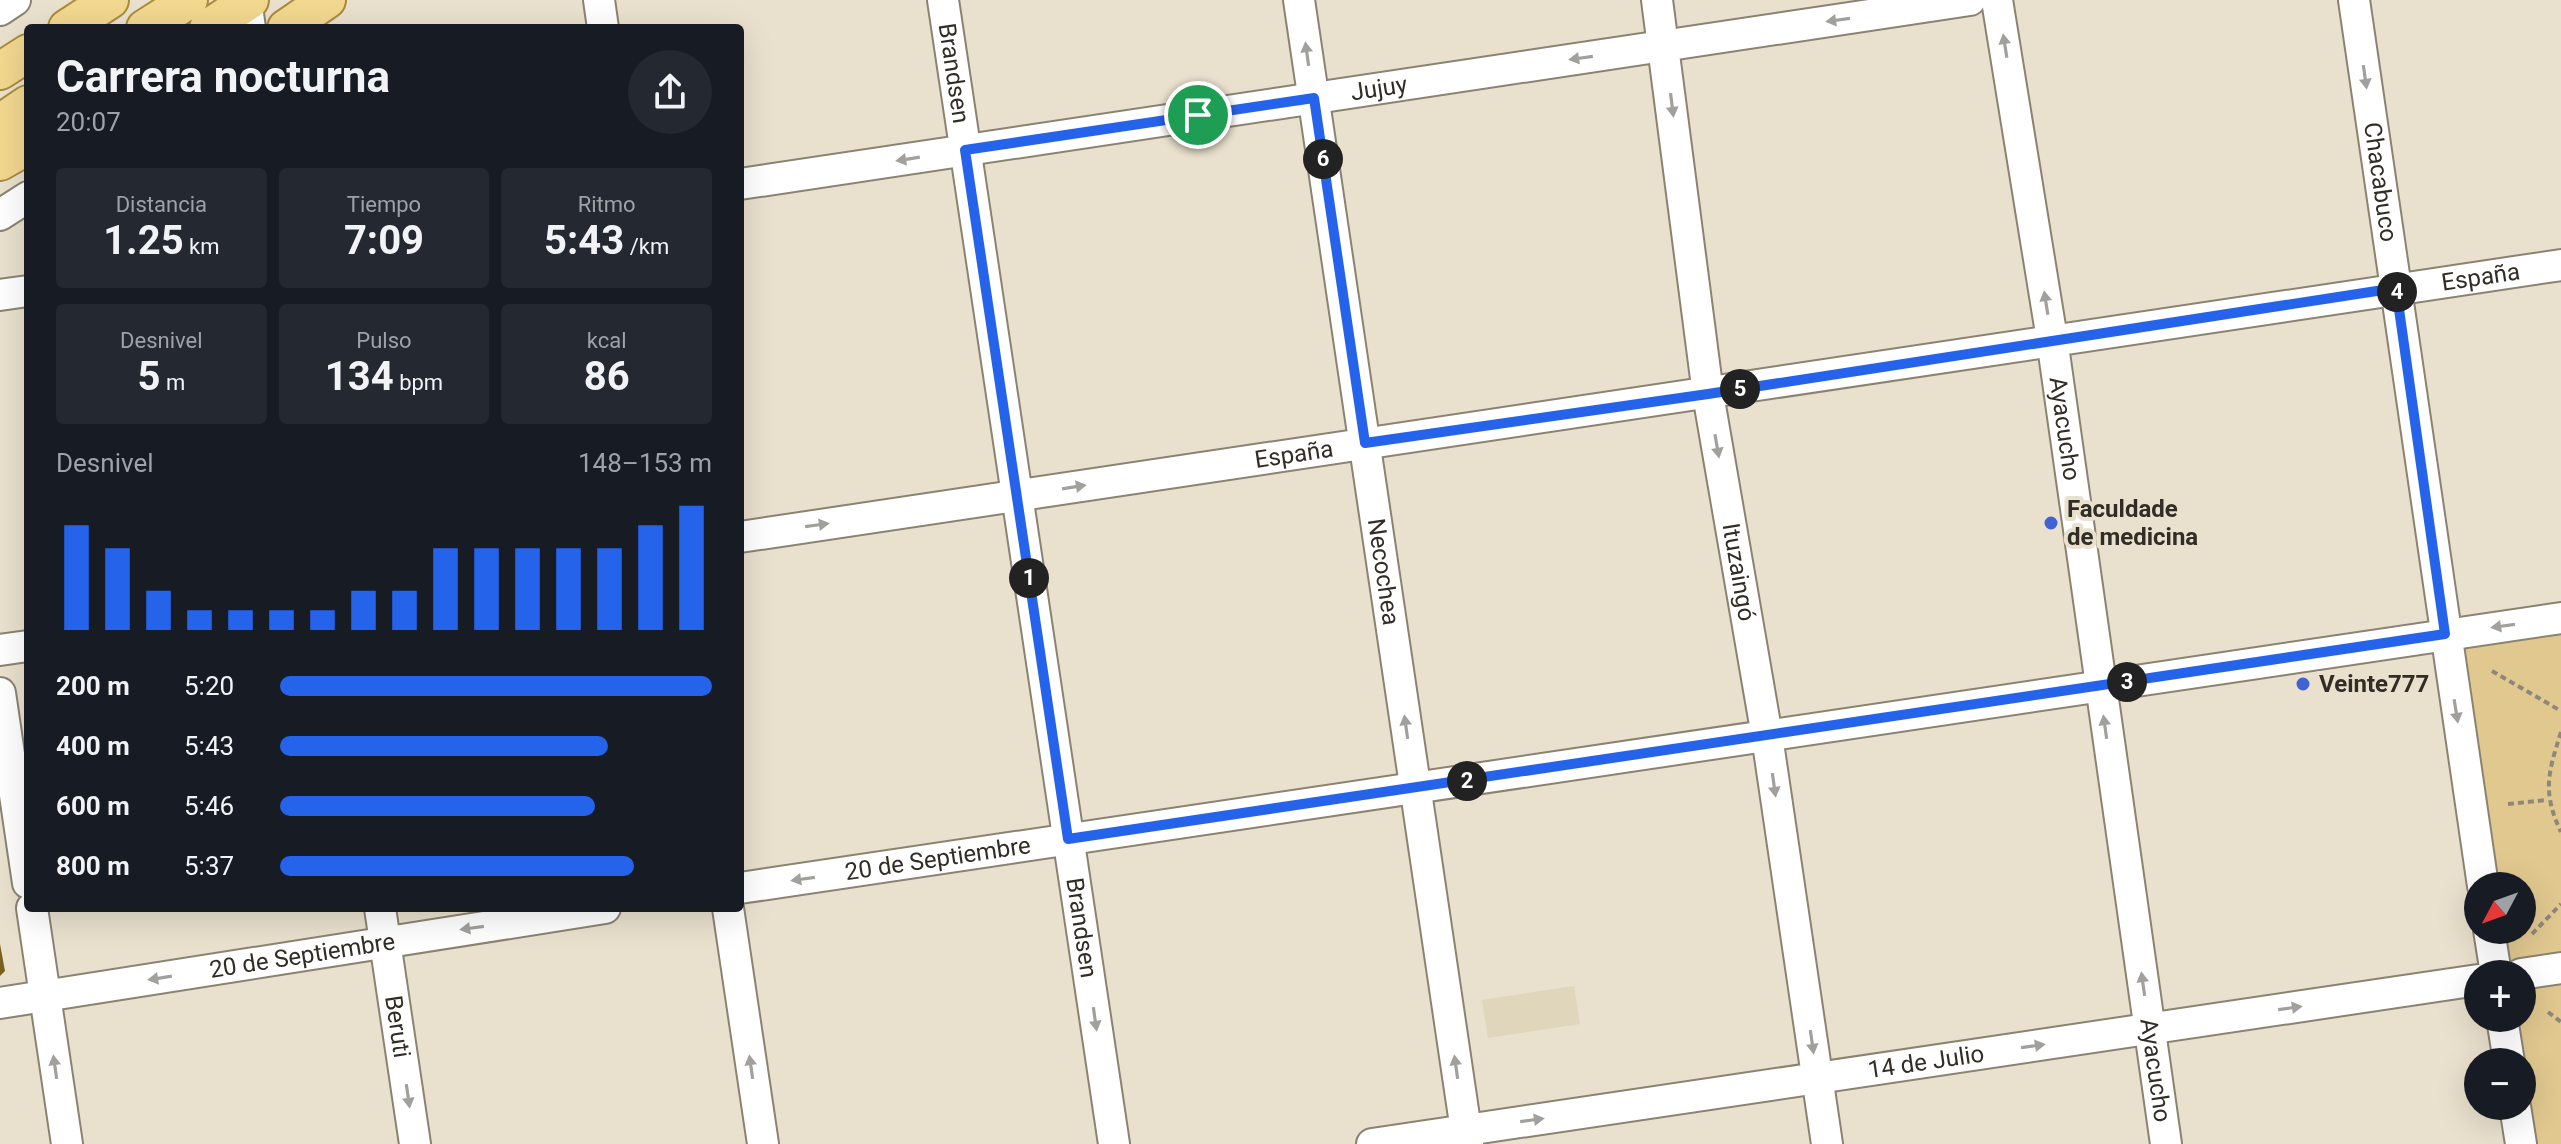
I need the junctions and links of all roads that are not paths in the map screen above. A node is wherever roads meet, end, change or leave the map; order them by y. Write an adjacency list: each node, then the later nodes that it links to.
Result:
1 (15, 0): 14 (street)
2 (110, 0): 15 (main road)
3 (125, 0): 16 (main road)
4 (189, 0): 17 (main road)
5 (327, 0): 19 (main road)
6 (599, 0): 20 (street)
7 (943, 0): 28 (street, Brandsen)
8 (1299, 0): 24 (street, Necochea, one-way to 8)
9 (1657, 0): 21 (street, Ituzaingó)
10 (1970, 0): 21 (street, Jujuy, one-way to 21)
11 (1997, 0): 37 (street, Ayacucho, one-way to 11)
12 (2354, 0): 34 (street, Chacabuco, one-way to 34)
13 (248, 8): 18 (main road)
14 (0, 10)
15 (73, 24)
16 (112, 24)
17 (151, 24)
18 (216, 24)
19 (292, 24)
20 (602, 24)
21 (1664, 46): 24 (street, Jujuy, one-way to 24); 38 (street, Ituzaingó, one-way to 38)
22 (24, 56): 23 (main road)
23 (0, 71)
24 (1314, 98): 28 (street, Jujuy); 39 (street, Necochea)
25 (24, 107): 26 (main road)
26 (0, 123)
27 (24, 148): 29 (main road)
28 (965, 150): 30 (street, Jujuy, one-way to 30); 40 (street, Brandsen)
29 (0, 162)
30 (744, 183)
31 (24, 200): 32 (street)
32 (0, 215)
33 (2561, 265): 34 (street, España)
34 (2396, 288): 37 (street, España); 43 (street, Chacabuco)
35 (24, 292): 36 (street)
36 (0, 295)
37 (2052, 339): 38 (street, España); 46 (street, Ayacucho)
38 (1708, 394): 39 (street, España); 48 (street, Ituzaingó, one-way to 48)
39 (1365, 443): 40 (street, España, one-way to 39); 49 (street, Necochea, one-way to 39)
40 (1017, 495): 41 (street, España, one-way to 40); 50 (street, Brandsen)
41 (744, 536)
42 (2561, 618): 43 (street, 20 de Septiembre, one-way to 43)
43 (2445, 634): 46 (street, 20 de Septiembre); 52 (street, Chacabuco, one-way to 52)
44 (24, 647): 45 (street)
45 (0, 650)
46 (2099, 687): 48 (street, 20 de Septiembre); 64 (street, Ayacucho, one-way to 46)
47 (0, 693): 51 (street)
48 (1767, 736): 49 (street, 20 de Septiembre); 65 (street, Ituzaingó, one-way to 65)
49 (1415, 788): 50 (street, 20 de Septiembre); 67 (street, Necochea, one-way to 49)
50 (1068, 839): 53 (street, 20 de Septiembre, one-way to 53); 71 (street, Brandsen, one-way to 71)
51 (24, 856)
52 (2481, 872)
53 (744, 887)
54 (33, 912): 62 (street)
55 (381, 912): 58 (street, Beruti)
56 (578, 912): 58 (street, 20 de Septiembre, one-way to 58)
57 (729, 912): 70 (street, one-way to 57)
58 (385, 940): 62 (street, 20 de Septiembre, one-way to 62); 69 (street, Beruti, one-way to 69)
59 (2561, 968): 60 (street)
60 (2536, 972)
61 (2464, 982): 64 (street, 14 de Julio, one-way to 61)
62 (45, 997): 63 (street, 20 de Septiembre); 68 (street, one-way to 62)
63 (0, 1003)
64 (2149, 1029): 65 (street, 14 de Julio, one-way to 64); 74 (street, Ayacucho)
65 (1817, 1078): 67 (street, 14 de Julio, one-way to 65); 73 (street, Ituzaingó)
66 (2517, 1120): 75 (street)
67 (1467, 1137): 72 (street, 14 de Julio)
68 (67, 1144)
69 (415, 1144)
70 (763, 1144)
71 (1114, 1144)
72 (1372, 1144)
73 (1827, 1144)
74 (2166, 1144)
75 (2521, 1144)

